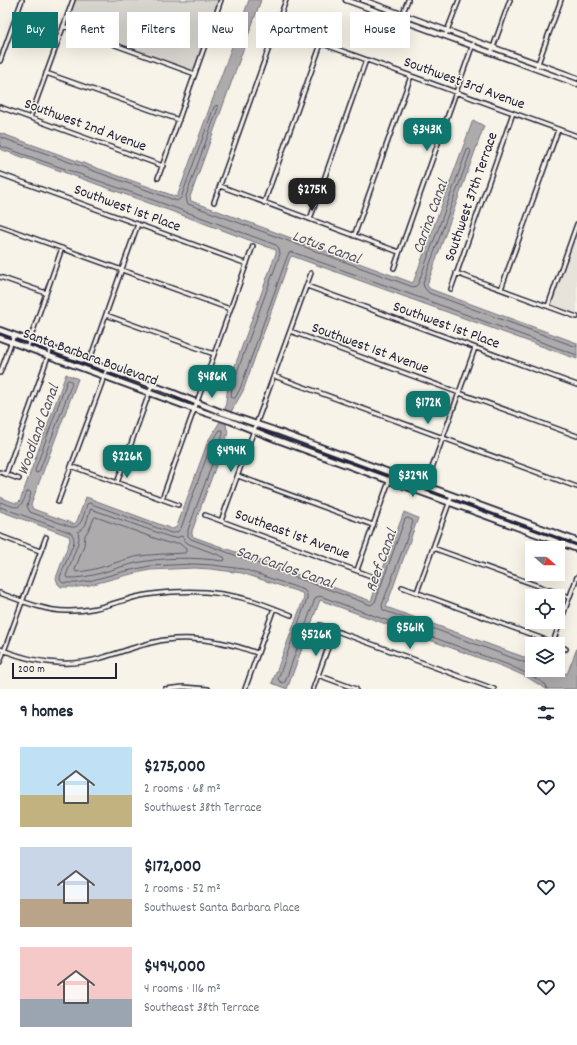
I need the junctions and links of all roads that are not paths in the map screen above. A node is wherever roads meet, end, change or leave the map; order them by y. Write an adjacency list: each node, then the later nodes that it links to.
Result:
1 (22, 0): 29 (street)
2 (73, 0): 18 (street)
3 (221, 0): 33 (street)
4 (286, 0): 12 (street)
5 (346, 0): 11 (street)
6 (363, 0): 14 (street)
7 (408, 0): 15 (street)
8 (459, 0): 19 (street)
9 (510, 0): 23 (street)
10 (561, 0): 30 (street)
11 (356, 2): 13 (street)
12 (282, 12)
13 (380, 12)
14 (396, 12)
15 (403, 12)
16 (410, 17): 19 (street)
17 (410, 24): 20 (street)
18 (64, 26): 32 (street); 33 (street)
19 (448, 30): 20 (street); 21 (street)
20 (445, 36): 22 (street)
21 (475, 40): 22 (street); 23 (street)
22 (472, 47): 27 (street); 37 (street)
23 (492, 47): 27 (street); 30 (street)
24 (269, 48): 47 (street)
25 (320, 48): 49 (street)
26 (332, 48): 28 (street, Southwest 3rd Avenue)
27 (490, 53): 31 (street)
28 (366, 60): 34 (street, Southwest 3rd Avenue); 50 (street)
29 (0, 61)
30 (538, 63): 31 (street); 35 (street)
31 (536, 69): 36 (street)
32 (46, 73): 40 (street); 41 (street)
33 (195, 74): 41 (street)
34 (411, 76): 37 (street, Southwest 3rd Avenue); 54 (street)
35 (577, 78)
36 (577, 84)
37 (456, 92): 39 (street, Southwest 3rd Avenue); 57 (street)
38 (0, 107): 40 (street, Southwest 2nd Avenue)
39 (513, 113): 42 (street, Southwest 3rd Avenue); 62 (street, Southwest 37th Terrace)
40 (30, 118): 44 (street, Southwest 2nd Avenue)
41 (179, 120): 44 (street)
42 (558, 130): 43 (street, Southwest 3rd Avenue); 66 (street)
43 (577, 136)
44 (163, 166): 46 (street)
45 (0, 174): 51 (street, Southwest 1st Place)
46 (158, 178)
47 (220, 186): 48 (street); 49 (street)
48 (214, 202)
49 (264, 203): 50 (street)
50 (310, 219): 54 (street)
51 (138, 224): 58 (street, Southwest 1st Place); 60 (street)
52 (577, 224): 68 (street)
53 (0, 226): 56 (street)
54 (354, 236): 57 (street)
55 (253, 246): 58 (street)
56 (62, 248): 60 (street); 67 (street)
57 (399, 252): 59 (street)
58 (246, 264): 69 (street)
59 (394, 268)
60 (122, 270): 69 (street); 70 (street)
61 (311, 273): 64 (street)
62 (456, 273): 65 (street, Southwest 37th Terrace); 66 (street)
63 (0, 277): 67 (street)
64 (306, 286): 73 (street); 80 (street, Southwest 1st Place)
65 (451, 289)
66 (501, 290): 68 (street)
67 (46, 293): 76 (street)
68 (548, 306): 71 (street)
69 (230, 309): 81 (street)
70 (106, 315): 81 (street); 83 (street)
71 (577, 318)
72 (0, 330): 74 (main road, Santa Barbara Boulevard)
73 (290, 331): 87 (street); 91 (street, Southwest 1st Avenue)
74 (14, 335): 76 (main road, Santa Barbara Boulevard); 77 (street)
75 (0, 338): 77 (main road, Santa Barbara Boulevard)
76 (29, 340): 78 (street); 79 (main road, Santa Barbara Boulevard)
77 (11, 342): 78 (main road, Santa Barbara Boulevard); 85 (street)
78 (26, 348): 82 (main road, Santa Barbara Boulevard)
79 (51, 348): 82 (street); 83 (main road, Santa Barbara Boulevard)
80 (475, 348): 89 (street, Southwest 1st Place); 91 (street)
81 (214, 354): 92 (street)
82 (48, 356): 86 (main road, Santa Barbara Boulevard); 105 (street)
83 (89, 362): 84 (main road, Santa Barbara Boulevard)
84 (107, 369): 86 (street); 88 (main road, Santa Barbara Boulevard)
85 (0, 373)
86 (104, 376): 90 (main road, Santa Barbara Boulevard); 102 (street)
87 (274, 376): 96 (street); 99 (street)
88 (152, 385): 90 (street); 92 (main road, Santa Barbara Boulevard)
89 (577, 385)
90 (150, 393): 93 (main road, Santa Barbara Boulevard); 109 (street)
91 (459, 393): 98 (street, Southwest 1st Avenue); 99 (street)
92 (197, 402): 93 (street); 94 (main road, Santa Barbara Boulevard)
93 (194, 409): 94 (main road, Santa Barbara Boulevard); 114 (street)
94 (220, 414): 95 (main road, Santa Barbara Boulevard)
95 (231, 418): 96 (main road, Santa Barbara Boulevard); 97 (main road, Santa Barbara Boulevard)
96 (256, 424): 97 (street); 100 (main road, Santa Barbara Boulevard)
97 (254, 431): 101 (main road, Santa Barbara Boulevard); 106 (street)
98 (577, 436)
99 (443, 438): 110 (street); 111 (street)
100 (329, 450): 101 (main road); 104 (main road, Santa Barbara Boulevard)
101 (326, 457): 108 (main road, Santa Barbara Boulevard)
102 (71, 466): 109 (street); 115 (street)
103 (0, 472): 105 (street)
104 (392, 473): 108 (street); 110 (main road, Santa Barbara Boulevard)
105 (6, 474): 107 (street)
106 (238, 476): 120 (street); 121 (street)
107 (19, 479)
108 (389, 480): 112 (main road, Santa Barbara Boulevard); 121 (street)
109 (117, 483): 114 (street)
110 (426, 485): 112 (street); 113 (main road, Santa Barbara Boulevard)
111 (577, 487)
112 (423, 493): 116 (main road, Santa Barbara Boulevard)
113 (452, 495): 116 (street); 119 (main road, Santa Barbara Boulevard)
114 (162, 499): 117 (street)
115 (58, 502)
116 (450, 503): 122 (main road, Santa Barbara Boulevard); 126 (street)
117 (178, 505)
118 (205, 515): 120 (street, Southeast 1st Avenue)
119 (521, 520): 122 (main road); 125 (main road, Santa Barbara Boulevard)
120 (221, 521): 129 (street, Southeast 1st Avenue)
121 (373, 526): 129 (street)
122 (519, 528): 127 (main road, Santa Barbara Boulevard)
123 (0, 536): 128 (street)
124 (46, 537): 128 (street)
125 (577, 541)
126 (433, 548): 133 (street); 135 (street)
127 (577, 549)
128 (40, 551): 136 (street)
129 (357, 570): 130 (street, Southeast 1st Avenue)
130 (371, 576)
131 (577, 577): 135 (street)
132 (402, 587): 133 (street)
133 (417, 592): 141 (street)
134 (0, 593): 136 (street)
135 (569, 597): 142 (street)
136 (22, 601): 137 (street); 144 (street)
137 (274, 608): 138 (street); 145 (street)
138 (291, 615)
139 (320, 625): 140 (street)
140 (334, 630): 147 (street); 153 (street)
141 (539, 637)
142 (555, 637)
143 (0, 649): 144 (street)
144 (4, 651): 145 (street); 146 (street)
145 (258, 653): 150 (street)
146 (0, 662)
147 (318, 675): 151 (street); 152 (street)
148 (166, 689): 149 (street)
149 (208, 689)
150 (245, 689)
151 (313, 689)
152 (356, 689)
153 (494, 689)

